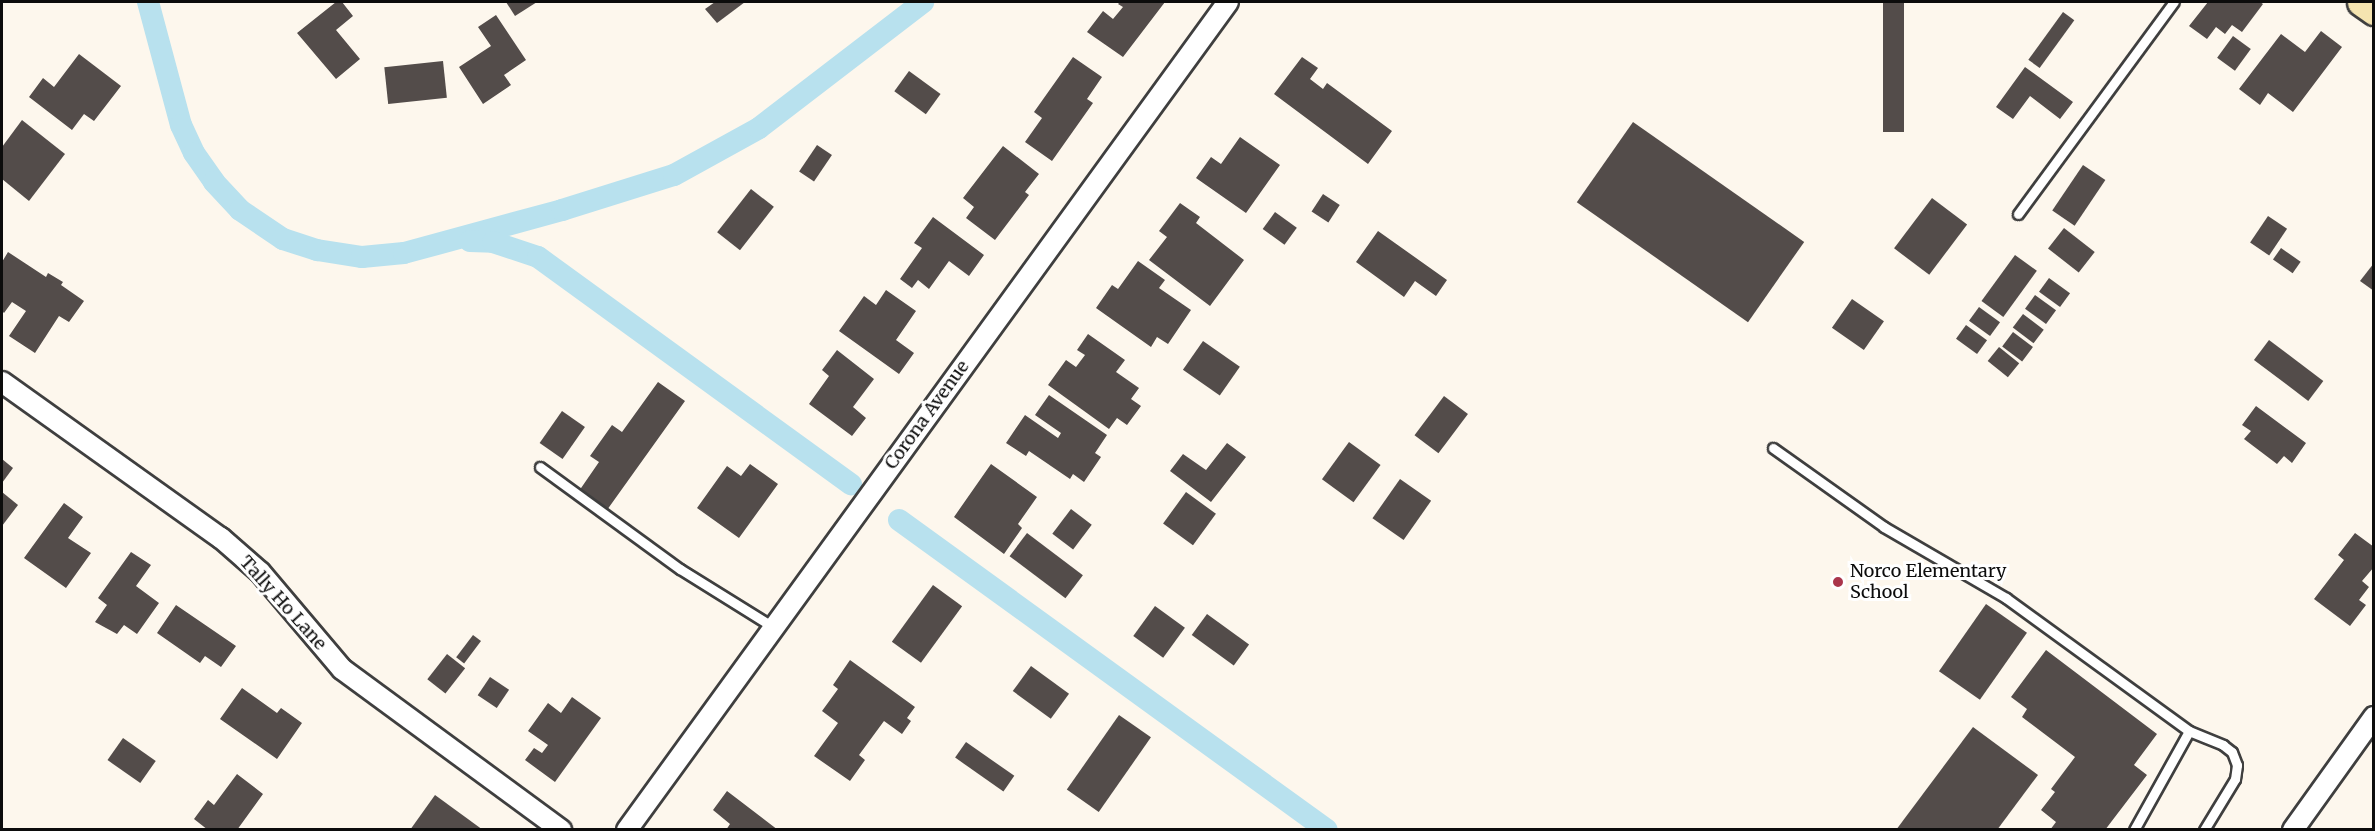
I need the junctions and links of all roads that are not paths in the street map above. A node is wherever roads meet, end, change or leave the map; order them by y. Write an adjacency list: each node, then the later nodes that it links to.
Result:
1 (1228, 2): 9 (street, Corona Avenue)
2 (2174, 2): 5 (lane)
3 (2361, 2): 4 (street)
4 (2373, 11)
5 (2018, 214)
6 (2, 382): 12 (street, Tally Ho Lane)
7 (1773, 448): 11 (lane)
8 (540, 467): 9 (lane)
9 (774, 627): 13 (street, Corona Avenue)
10 (2373, 717): 16 (street)
11 (2189, 731): 14 (lane); 15 (lane)
12 (561, 830)
13 (627, 830)
14 (2134, 830)
15 (2204, 830)
16 (2293, 830)

